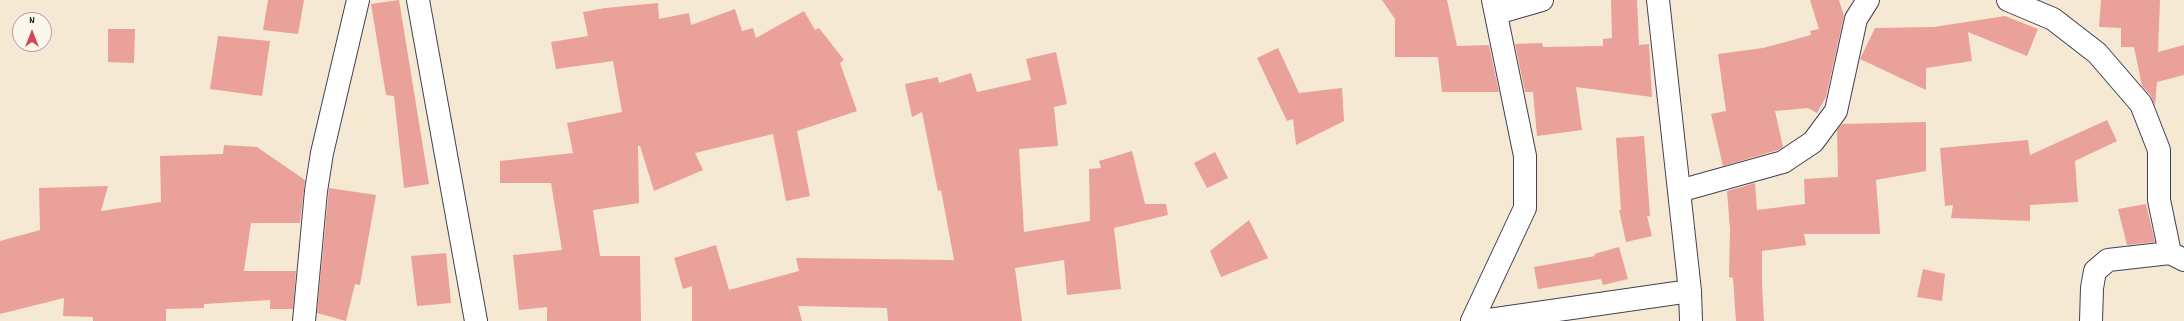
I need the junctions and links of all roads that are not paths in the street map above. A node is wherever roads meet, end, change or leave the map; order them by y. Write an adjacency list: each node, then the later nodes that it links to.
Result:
1 (358, 0): 11 (street)
2 (418, 0): 12 (street)
3 (1542, 0): 7 (street)
4 (1658, 0): 8 (street)
5 (1868, 0): 8 (street)
6 (2008, 0): 9 (street)
7 (1495, 6): 13 (street)
8 (1679, 191): 10 (street)
9 (2177, 257): 16 (street)
10 (1690, 292): 14 (street); 15 (street)
11 (304, 321)
12 (476, 321)
13 (1472, 321)
14 (1482, 321)
15 (1691, 321)
16 (2092, 321)

